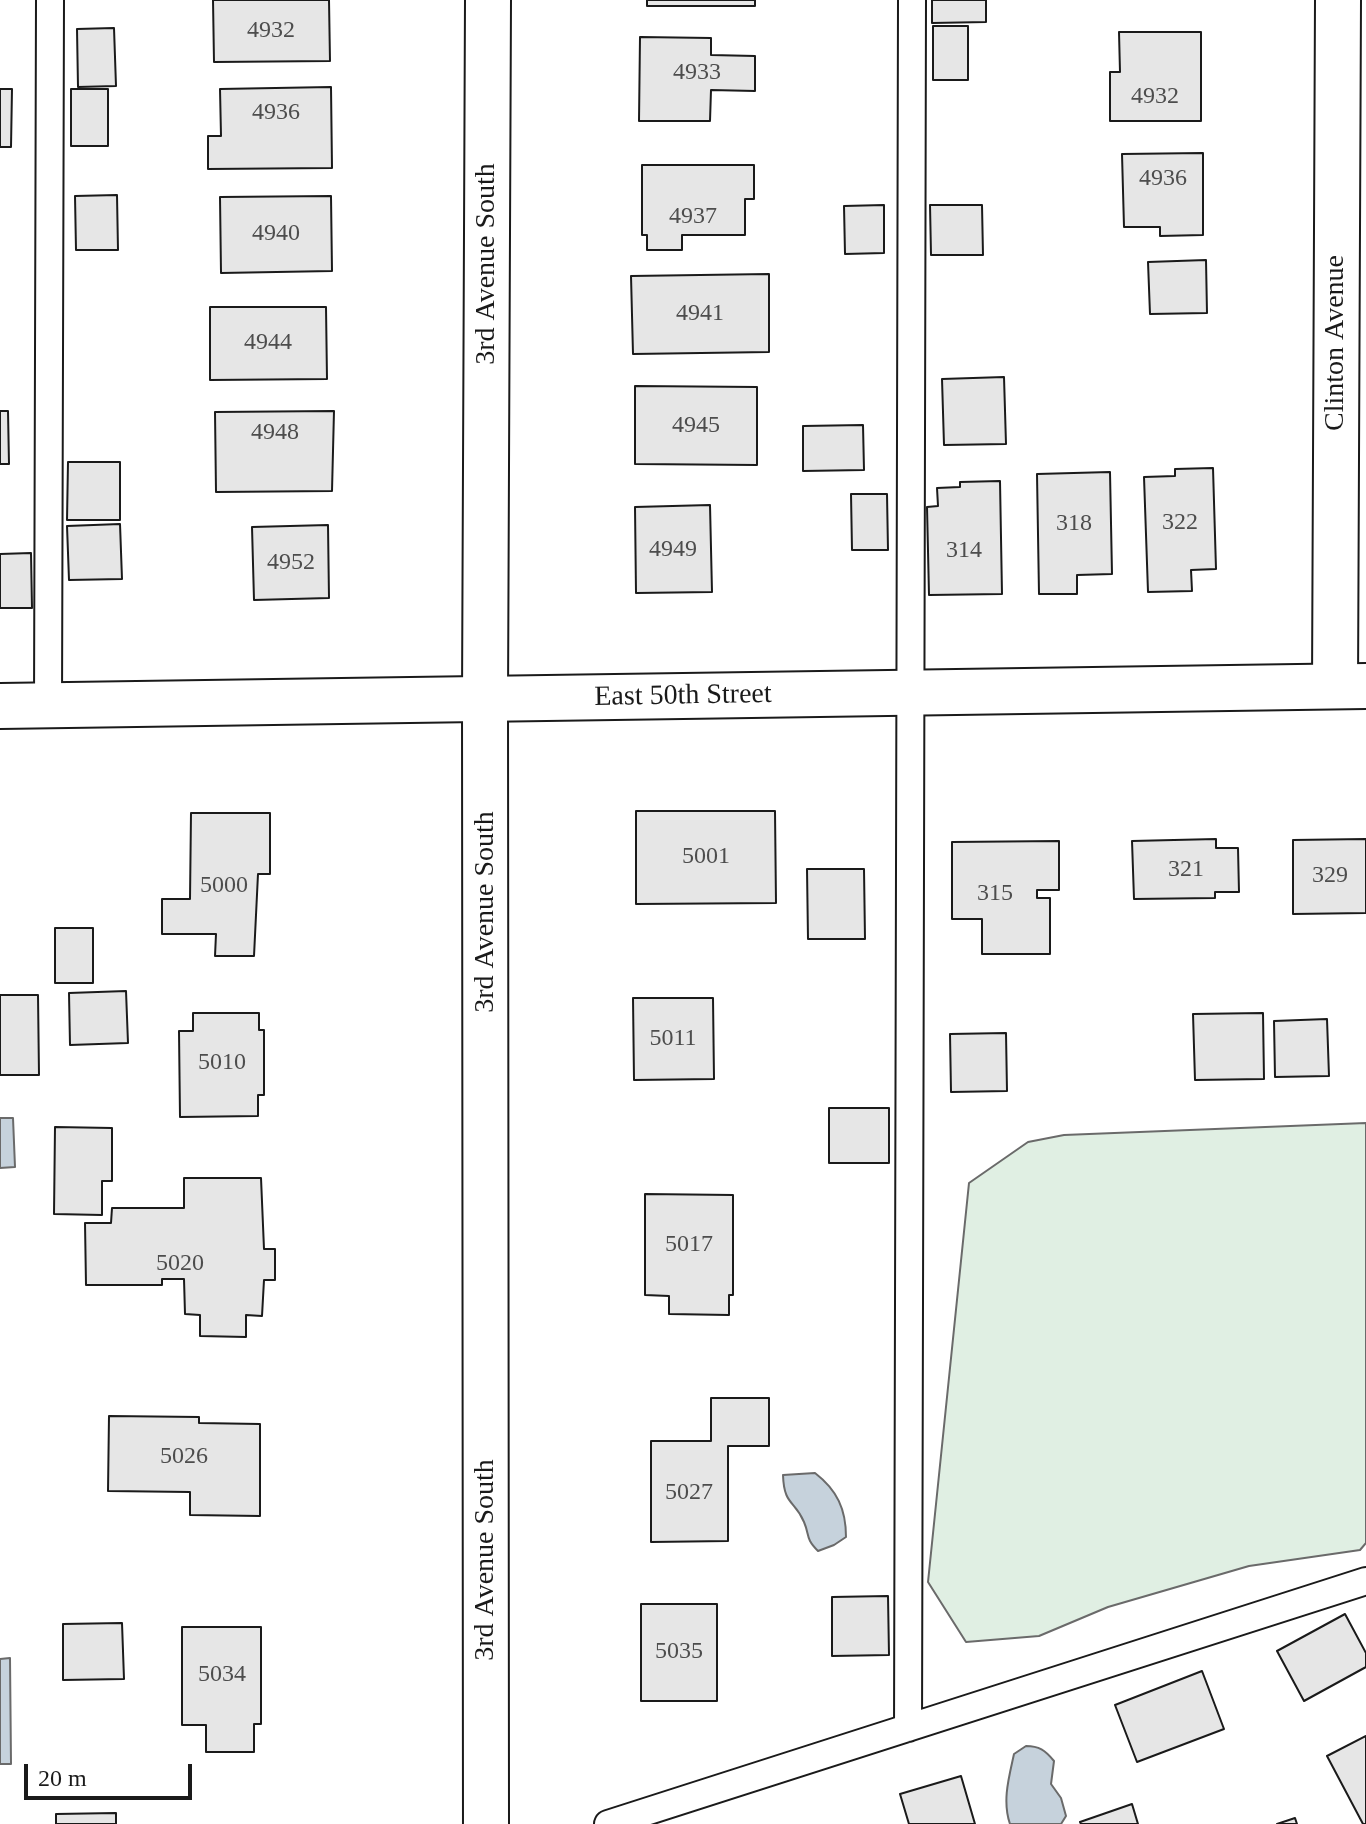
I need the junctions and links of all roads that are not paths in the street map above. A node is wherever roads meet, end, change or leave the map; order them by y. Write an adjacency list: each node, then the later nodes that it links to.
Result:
1 (50, 0): 8 (lane)
2 (488, 0): 7 (street, 3rd Avenue South)
3 (912, 0): 6 (lane)
4 (1338, 0): 5 (street, Clinton Avenue)
5 (1350, 686): 6 (street, East 50th Street)
6 (910, 694): 7 (street, East 50th Street); 11 (lane)
7 (485, 698): 8 (street, East 50th Street); 12 (street, 3rd Avenue South)
8 (48, 705): 9 (street, East 50th Street)
9 (0, 706)
10 (1366, 1581): 11 (lane)
11 (908, 1728): 13 (lane)
12 (486, 1824)
13 (608, 1824)

